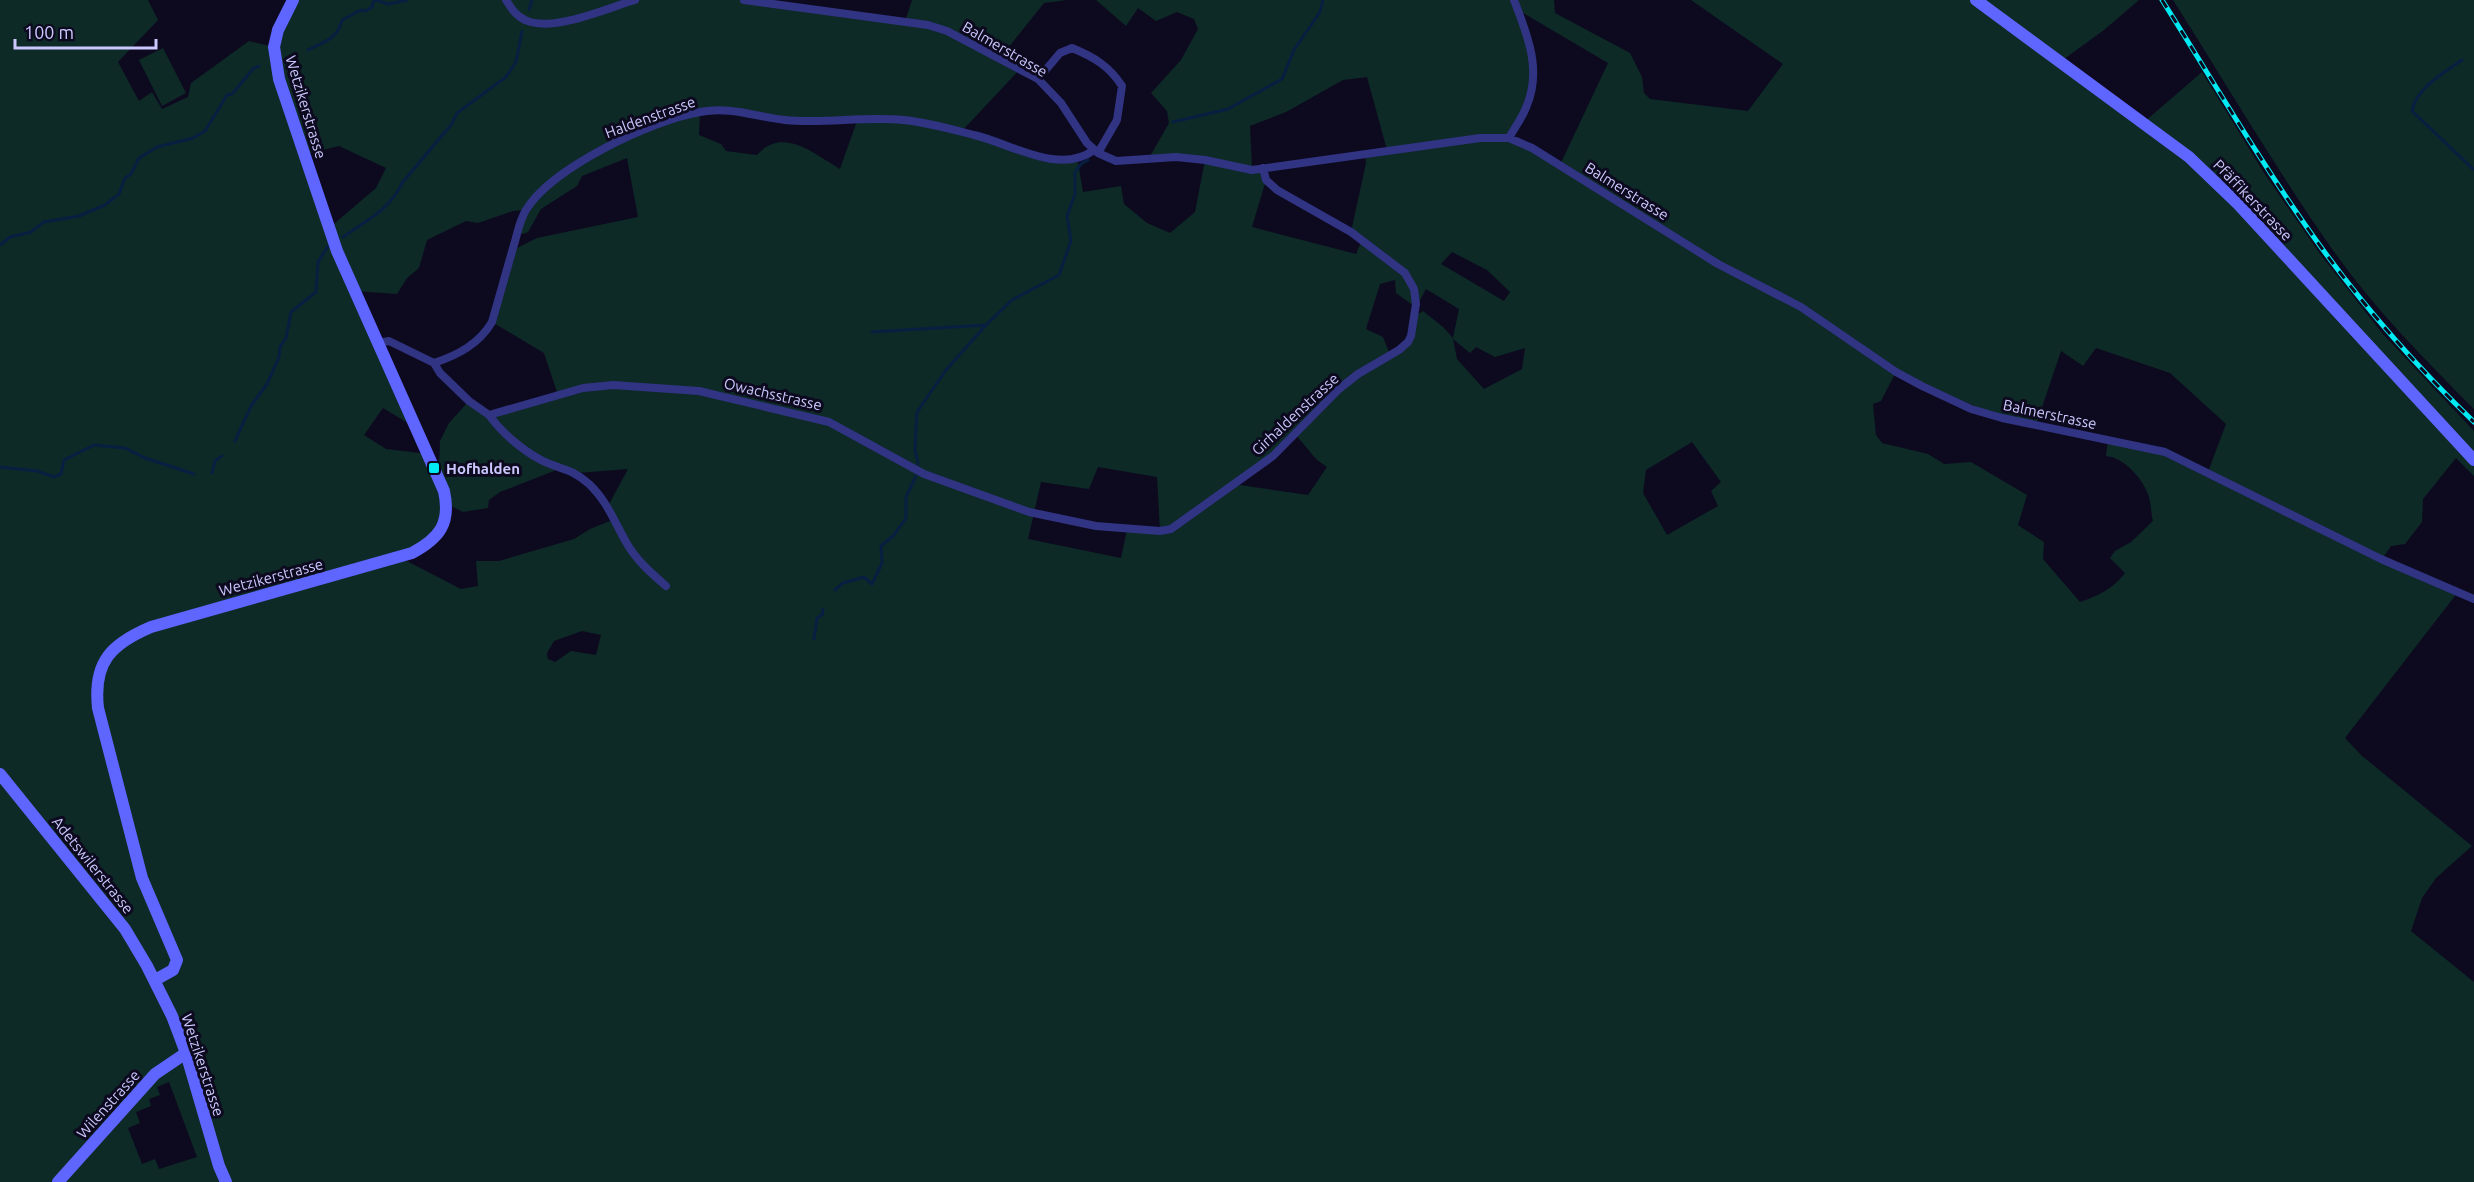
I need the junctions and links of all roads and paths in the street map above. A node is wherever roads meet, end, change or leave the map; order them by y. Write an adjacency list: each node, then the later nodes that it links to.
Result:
1 (291, 0): 11 (street, Wetzikerstrasse)
2 (506, 0): 3 (street)
3 (634, 0)
4 (744, 0): 7 (street, Balmerstrasse)
5 (1514, 0): 8 (street)
6 (1976, 0): 14 (street, Pfäffikerstrasse)
7 (1038, 79): 9 (street, Balmerstrasse); 9 (street)
8 (1509, 138): 10 (street, Balmerstrasse); 17 (street, Balmerstrasse)
9 (1096, 151): 10 (street, Balmerstrasse); 12 (street, Haldenstrasse)
10 (1263, 168): 15 (street, Girhaldenstrasse)
11 (378, 343): 12 (street); 19 (street, Wetzikerstrasse)
12 (434, 363): 13 (street)
13 (489, 414): 15 (street, Owachsstrasse); 16 (street)
14 (2474, 460)
15 (1171, 529)
16 (666, 586)
17 (2474, 599)
18 (0, 774): 19 (street, Adetswilerstrasse)
19 (155, 980): 20 (street, Wetzikerstrasse)
20 (186, 1053): 21 (street, Wilenstrasse); 22 (street, Wetzikerstrasse)
21 (58, 1182)
22 (226, 1182)

